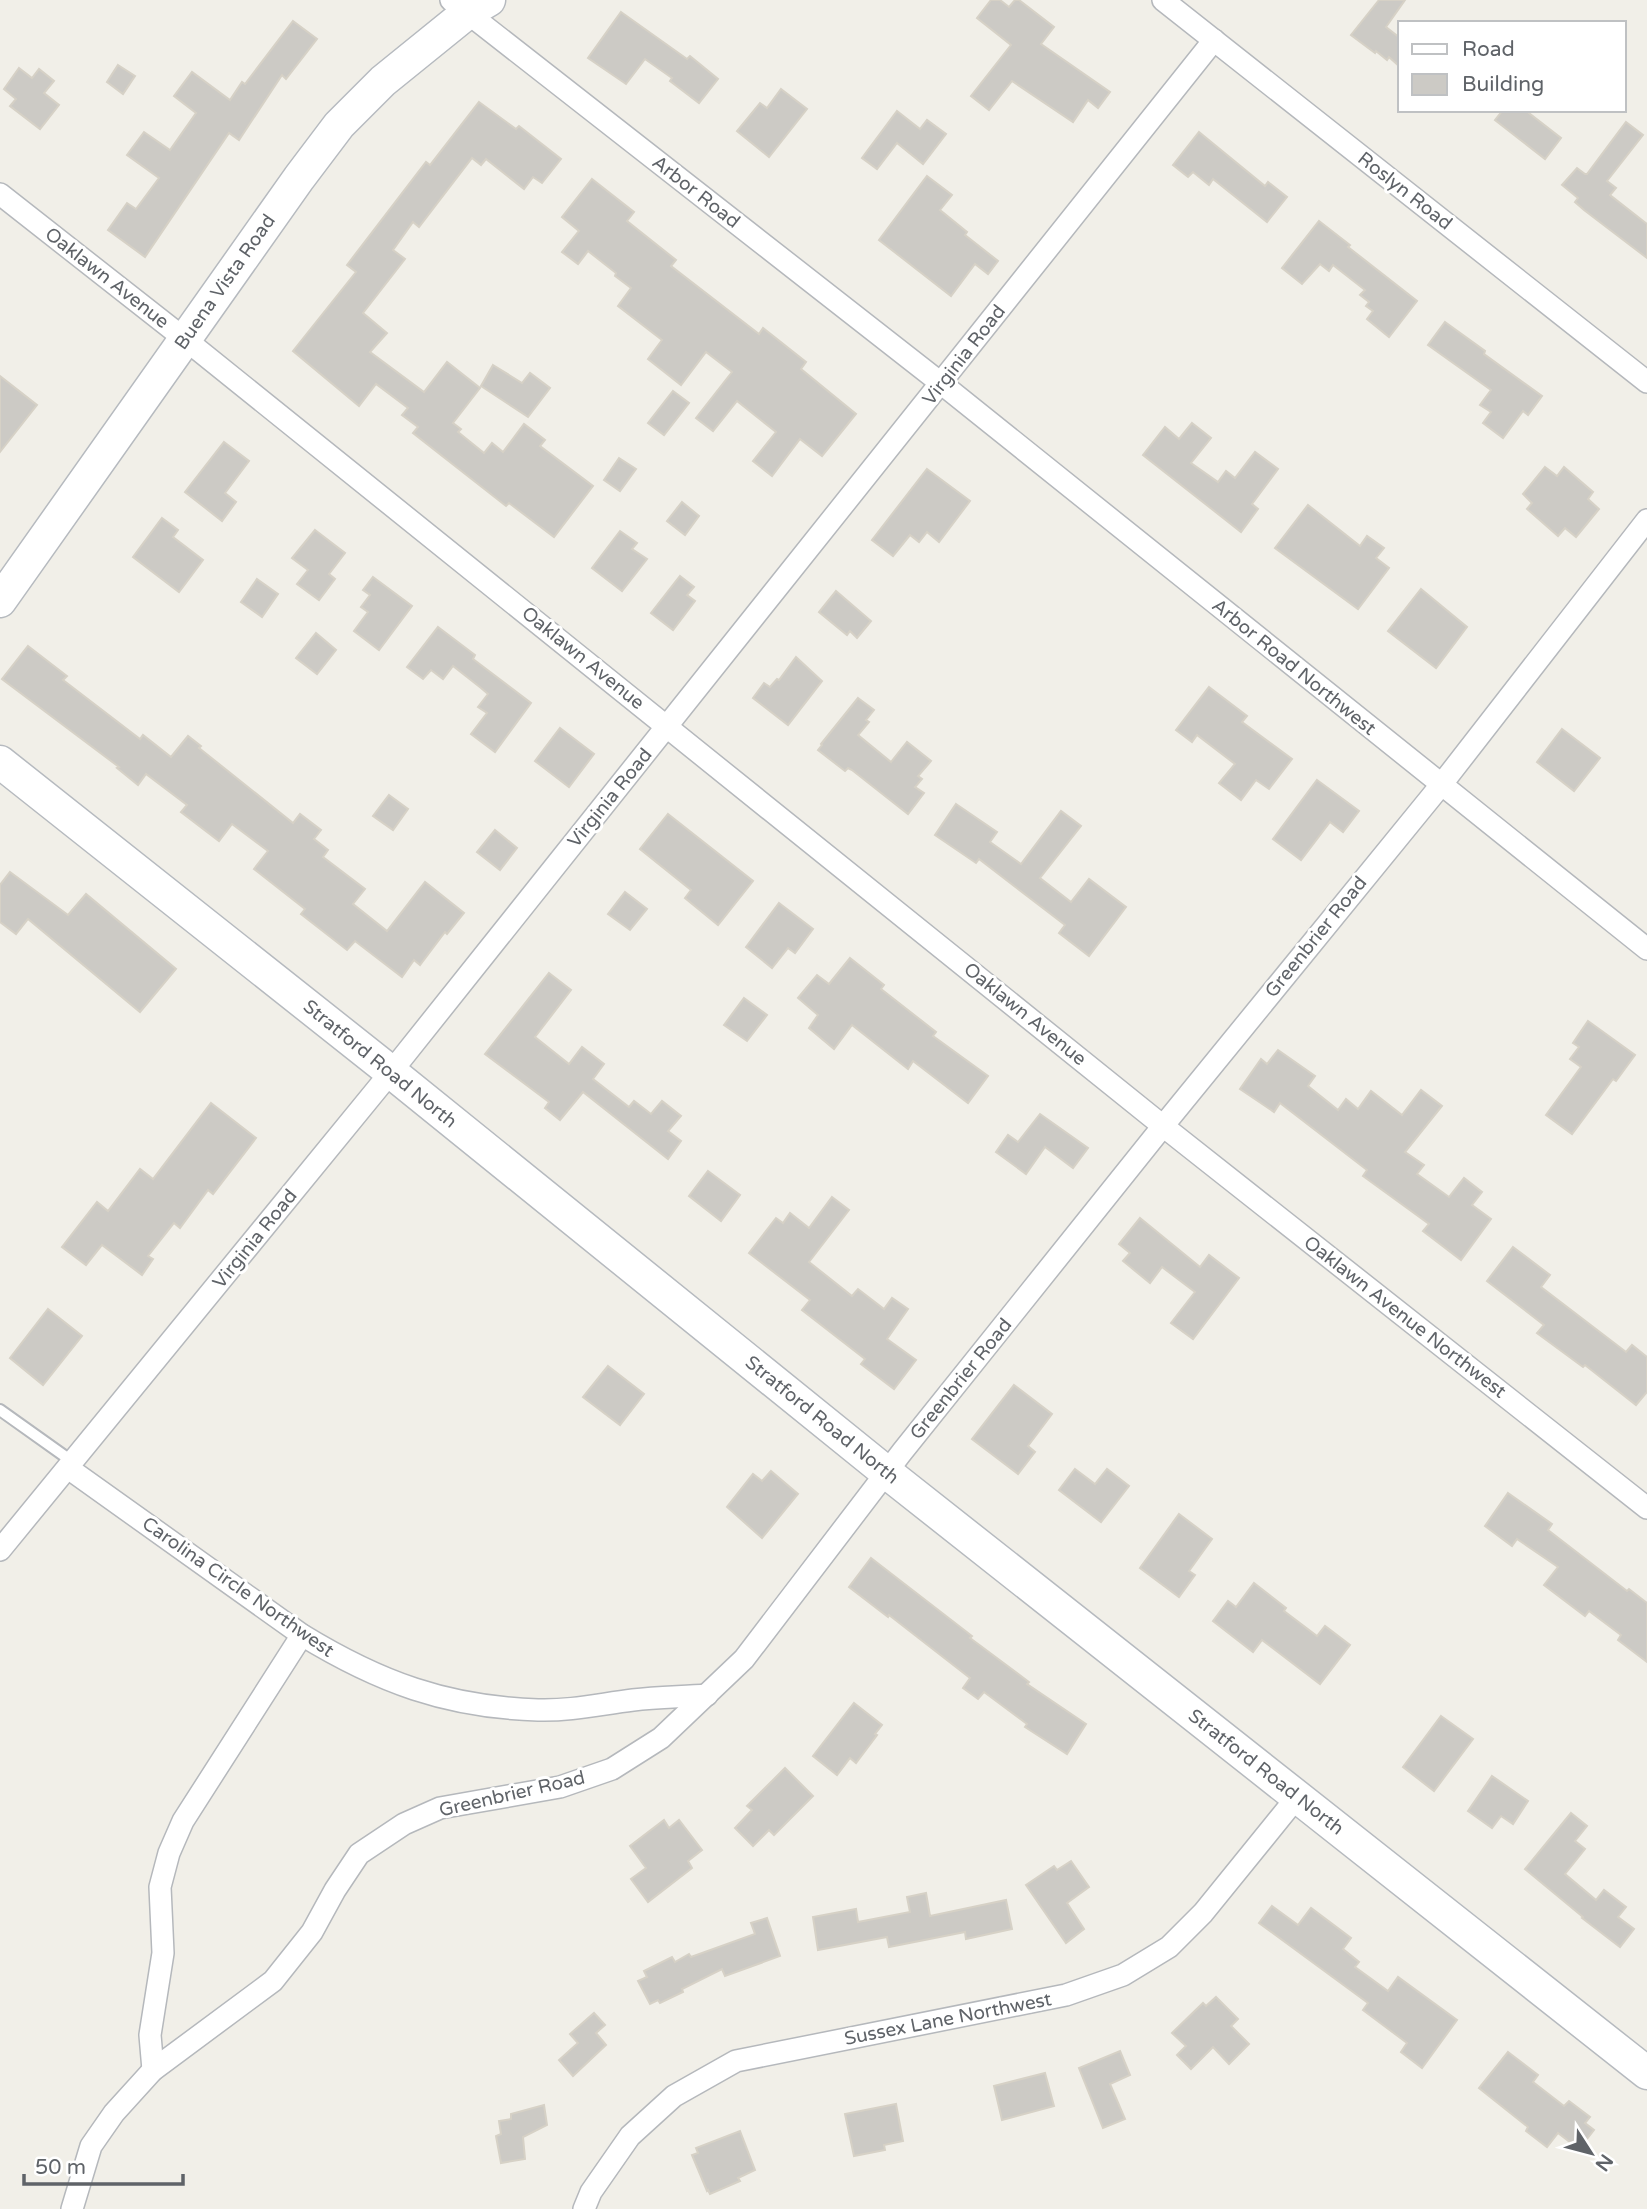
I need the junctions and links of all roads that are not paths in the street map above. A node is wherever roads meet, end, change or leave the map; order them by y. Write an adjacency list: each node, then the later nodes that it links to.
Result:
1 (1163, 0): 3 (street, Roslyn Road)
2 (469, 4): 5 (main road, Buena Vista Road); 7 (street, Arbor Road)
3 (1214, 40): 6 (street, Roslyn Road); 7 (street, Virginia Road)
4 (0, 194): 5 (street, Oaklawn Avenue)
5 (186, 340): 9 (main road, Buena Vista Road); 10 (street, Oaklawn Avenue)
6 (1647, 382)
7 (942, 384): 10 (street, Virginia Road); 12 (street, Arbor Road Northwest)
8 (1647, 520): 12 (street, Greenbrier Road)
9 (0, 601)
10 (667, 726): 14 (street, Virginia Road); 15 (street, Oaklawn Avenue)
11 (0, 762): 14 (main road, Stratford Road North)
12 (1441, 785): 13 (street, Arbor Road Northwest); 15 (street, Greenbrier Road)
13 (1647, 949)
14 (391, 1072): 17 (street, Virginia Road); 18 (main road, Stratford Road North)
15 (1163, 1126): 18 (street, Greenbrier Road); 19 (street, Oaklawn Avenue Northwest)
16 (0, 1410): 17 (lane)
17 (71, 1465): 20 (street, Virginia Road); 21 (street, Carolina Circle Northwest)
18 (886, 1472): 22 (street, Greenbrier Road); 23 (main road, Stratford Road North)
19 (1647, 1508)
20 (0, 1550)
21 (302, 1635): 22 (street, Carolina Circle Northwest); 24 (street)
22 (708, 1695): 24 (street, Greenbrier Road)
23 (1297, 1797): 25 (main road, Stratford Road North); 27 (street, Sussex Lane Northwest)
24 (153, 2070): 26 (street, Greenbrier Road)
25 (1647, 2073)
26 (72, 2209)
27 (584, 2209)

